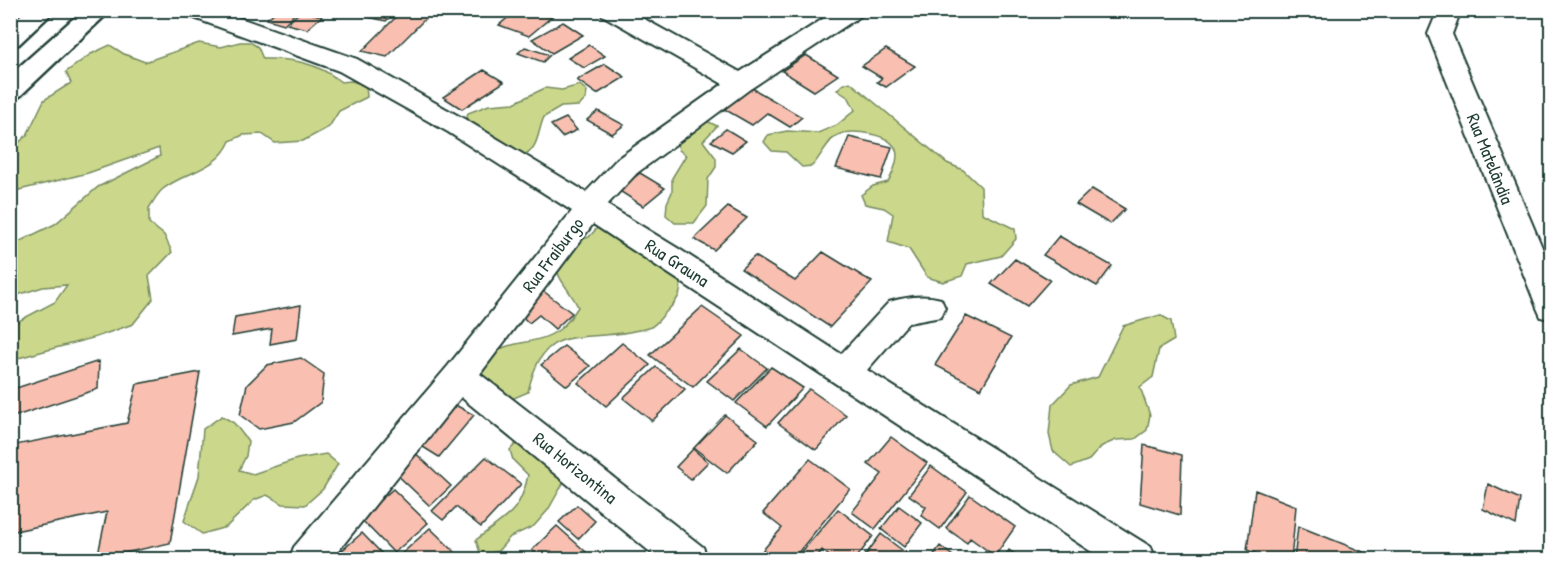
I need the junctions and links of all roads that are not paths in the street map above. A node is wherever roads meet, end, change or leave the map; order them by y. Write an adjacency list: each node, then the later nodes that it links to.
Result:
1 (43, 10): 7 (main road)
2 (99, 10): 9 (main road)
3 (194, 10): 10 (street, Rua Grauna)
4 (610, 10): 8 (street)
5 (855, 10): 8 (street, Rua Fraiburgo)
6 (1450, 10): 12 (street, Rua Matelândia)
7 (10, 38)
8 (741, 83): 10 (street, Rua Fraiburgo)
9 (10, 90)
10 (588, 208): 13 (street, Rua Grauna); 14 (street, Rua Fraiburgo)
11 (930, 308): 13 (street)
12 (1551, 308)
13 (844, 373): 17 (street, Rua Grauna)
14 (459, 376): 15 (street, Rua Fraiburgo); 16 (street, Rua Horizontina)
15 (306, 560)
16 (690, 560)
17 (1138, 560)

